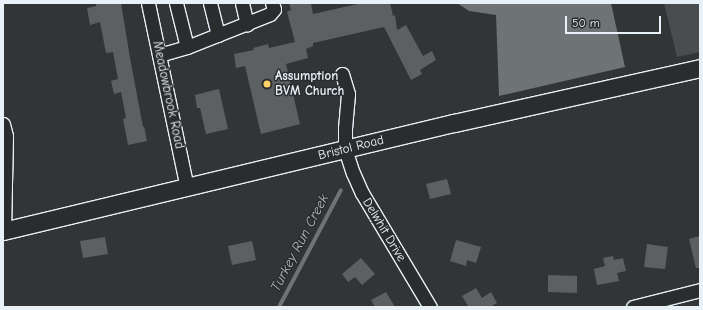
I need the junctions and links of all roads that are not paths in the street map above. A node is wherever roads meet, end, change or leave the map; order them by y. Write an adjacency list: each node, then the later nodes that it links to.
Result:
1 (148, 3): 9 (street, Meadowbrook Road)
2 (176, 3): 8 (street)
3 (210, 3): 7 (street)
4 (242, 3): 6 (street)
5 (272, 3): 6 (street)
6 (247, 24): 7 (street)
7 (218, 35): 8 (street)
8 (187, 47): 9 (street)
9 (159, 54): 14 (street, Meadowbrook Road)
10 (700, 68): 13 (main road, Bristol Road)
11 (342, 74): 13 (street, Delwhit Drive)
12 (3, 124): 15 (street)
13 (345, 149): 14 (main road, Bristol Road); 17 (street, Delwhit Drive)
14 (187, 188): 15 (main road, Bristol Road)
15 (3, 231)
16 (700, 290): 18 (street)
17 (430, 307)
18 (633, 307)

